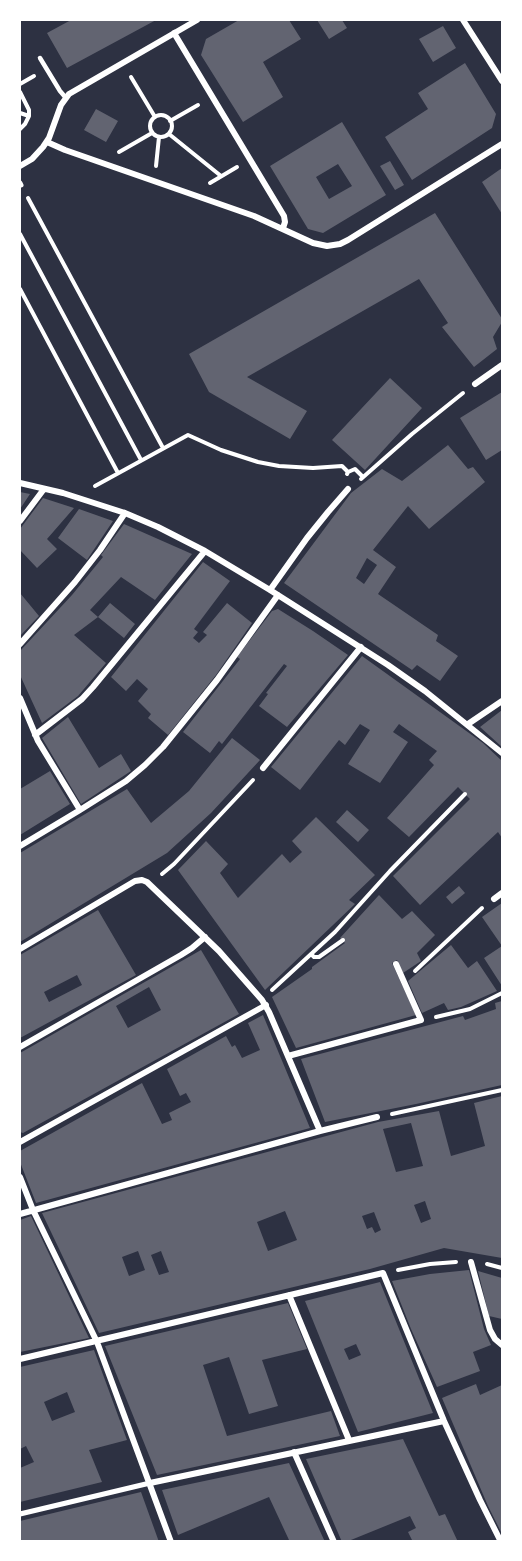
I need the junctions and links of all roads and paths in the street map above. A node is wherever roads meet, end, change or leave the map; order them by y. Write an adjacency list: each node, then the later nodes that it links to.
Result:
1 (197, 20): 3 (street)
2 (463, 20): 6 (street)
3 (174, 33): 5 (street); 8 (street)
4 (40, 58): 9 (lane)
5 (122, 63): 9 (street); 12 (path)
6 (502, 81)
7 (20, 92): 11 (path)
8 (212, 96): 13 (path); 20 (street)
9 (66, 98): 18 (street)
10 (20, 113): 11 (path)
11 (29, 116): 14 (path)
12 (155, 117): 13 (path); 15 (path)
13 (170, 121): 16 (path)
14 (20, 129)
15 (152, 133): 17 (path); 21 (path)
16 (169, 134): 17 (path); 23 (path)
17 (159, 137): 24 (path)
18 (47, 142): 21 (street); 22 (street)
19 (502, 144): 27 (street)
20 (250, 159): 23 (path); 27 (street)
21 (102, 163): 24 (street)
22 (20, 166)
23 (221, 176): 26 (path)
24 (153, 180): 26 (street)
25 (20, 184): 32 (path)
26 (191, 194): 27 (street)
27 (283, 228)
28 (20, 234): 33 (path)
29 (20, 289): 35 (path)
30 (502, 365): 31 (street)
31 (475, 384): 36 (path)
32 (163, 448): 33 (path); 34 (path)
33 (141, 460): 35 (path)
34 (348, 472): 36 (path); 37 (path)
35 (118, 473): 41 (path)
36 (363, 477): 40 (path)
37 (340, 479)
38 (20, 483): 39 (street)
39 (44, 489): 41 (street); 43 (street)
40 (348, 489): 45 (street)
41 (84, 500): 42 (street)
42 (124, 513): 44 (street); 47 (street)
43 (20, 520)
44 (205, 551): 45 (street); 52 (street)
45 (270, 590): 46 (street)
46 (278, 595): 48 (street); 56 (street)
47 (20, 644)
48 (361, 648): 51 (street); 54 (street)
49 (20, 698): 52 (street)
50 (502, 701): 51 (street)
51 (468, 724): 53 (street)
52 (35, 735): 56 (street)
53 (502, 753)
54 (263, 768): 58 (path)
55 (465, 794): 64 (path)
56 (80, 810): 57 (street)
57 (20, 846)
58 (150, 884): 61 (street); 63 (street)
59 (502, 893): 60 (street)
60 (494, 898): 66 (path)
61 (205, 937): 68 (street); 70 (street)
62 (343, 940): 64 (path)
63 (20, 949)
64 (311, 954): 68 (path)
65 (396, 964): 66 (street)
66 (404, 979): 69 (street)
67 (502, 993): 69 (path)
68 (266, 1006): 71 (street); 75 (street)
69 (421, 1020): 71 (street)
70 (20, 1047)
71 (288, 1056): 74 (street)
72 (502, 1090): 73 (path)
73 (377, 1117): 74 (street)
74 (320, 1131): 77 (street)
75 (20, 1142)
76 (20, 1176): 77 (street)
77 (33, 1210): 78 (street); 82 (street)
78 (20, 1214)
79 (471, 1262): 80 (path); 83 (street)
80 (383, 1273): 81 (street); 85 (street)
81 (289, 1295): 82 (street); 86 (street)
82 (97, 1342): 84 (street); 88 (street)
83 (502, 1345)
84 (20, 1359)
85 (444, 1421): 86 (street); 92 (street)
86 (349, 1440): 87 (street)
87 (294, 1452): 88 (street); 91 (street)
88 (150, 1483): 89 (street); 90 (street)
89 (20, 1514)
90 (171, 1542)
91 (334, 1542)
92 (501, 1542)

